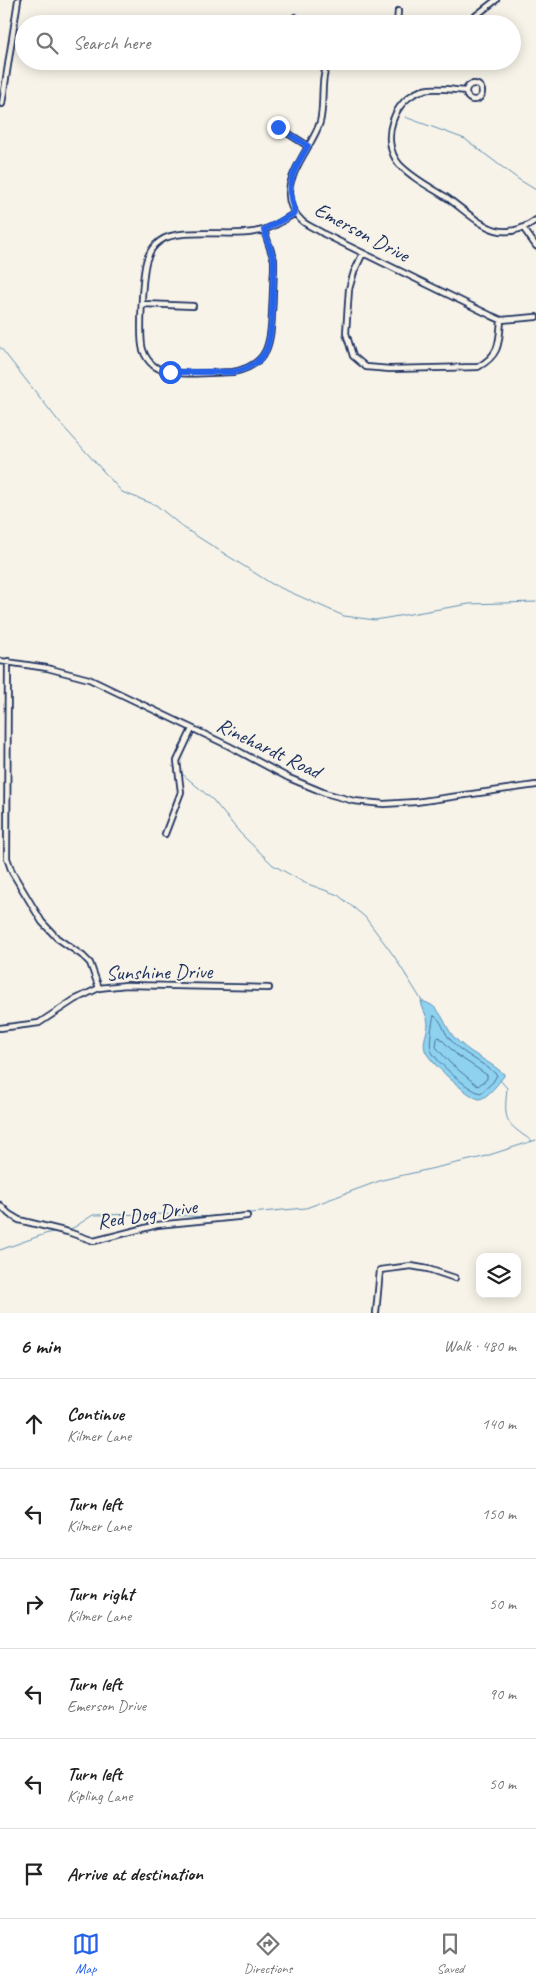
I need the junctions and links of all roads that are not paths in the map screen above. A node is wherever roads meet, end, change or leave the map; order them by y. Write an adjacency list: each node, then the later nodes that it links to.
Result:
1 (18, 0): 4 (street)
2 (496, 0): 6 (street)
3 (398, 11): 5 (street)
4 (16, 15)
5 (397, 15)
6 (477, 15)
7 (15, 20): 10 (street)
8 (326, 70): 12 (street, Emerson Drive)
9 (466, 91): 15 (street)
10 (2, 104)
11 (278, 127): 12 (street)
12 (308, 146): 13 (street, Emerson Drive)
13 (295, 213): 16 (street); 18 (street, Emerson Drive)
14 (536, 220): 15 (street)
15 (524, 229): 17 (street)
16 (264, 230): 19 (street); 19 (street)
17 (536, 246)
18 (363, 253): 22 (street, Emerson Drive); 22 (street)
19 (143, 304): 20 (street)
20 (192, 306)
21 (536, 317): 22 (street)
22 (502, 320)
23 (0, 661): 24 (street, Rinehardt Road)
24 (8, 661): 25 (street, Rinehardt Road); 28 (street)
25 (192, 728): 26 (street, Rinehardt Road); 27 (street)
26 (536, 785)
27 (165, 834)
28 (98, 988): 29 (street, Sunshine Drive); 30 (street, Sunshine Drive)
29 (269, 988)
30 (0, 1028)
31 (0, 1205): 32 (street, Red Dog Drive)
32 (247, 1216)
33 (455, 1278): 34 (street)
34 (376, 1313)

